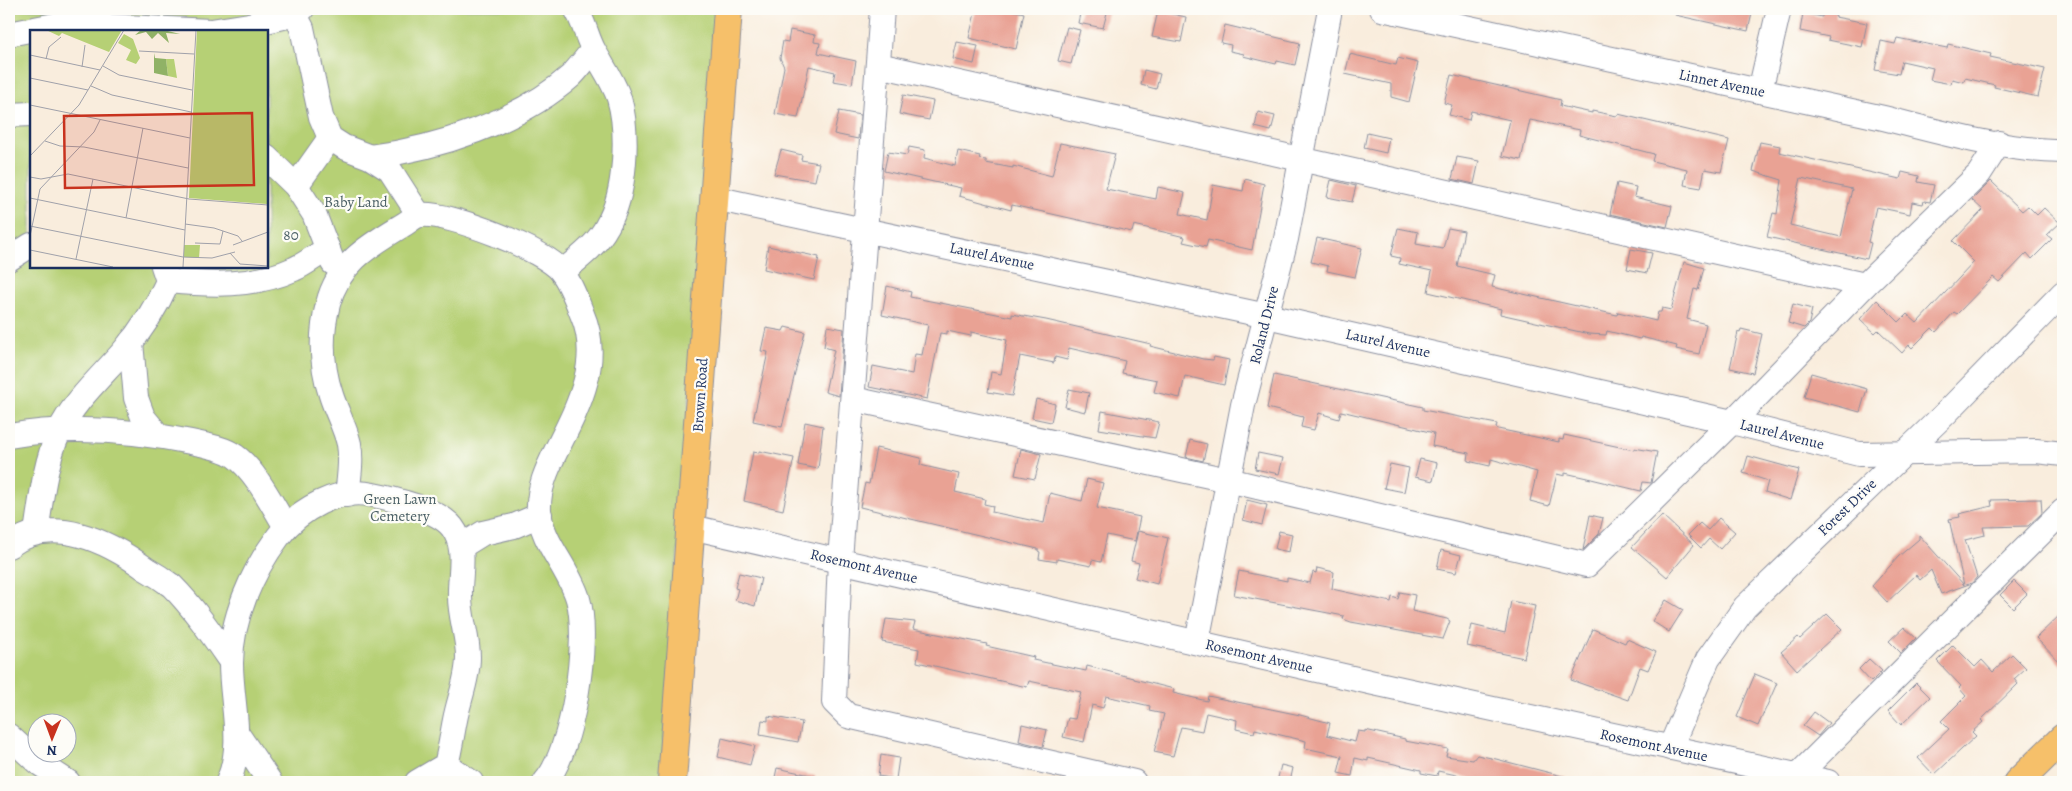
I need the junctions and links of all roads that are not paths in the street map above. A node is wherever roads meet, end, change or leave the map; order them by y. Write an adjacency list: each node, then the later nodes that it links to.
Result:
1 (576, 9): 11 (street)
2 (728, 9): 23 (main road, Brown Road)
3 (882, 9): 12 (street)
4 (1330, 9): 21 (street, Roland Drive)
5 (1382, 9): 13 (street, Linnet Avenue)
6 (1778, 9): 13 (street)
7 (297, 11): 9 (street); 16 (street)
8 (189, 30): 10 (street)
9 (215, 30)
10 (9, 34)
11 (593, 50): 19 (street); 29 (street)
12 (878, 65): 21 (street); 25 (street)
13 (1760, 92): 17 (street, Linnet Avenue)
14 (30, 114): 15 (street)
15 (9, 115)
16 (330, 138): 19 (street); 22 (street)
17 (1999, 143): 18 (street, Linnet Avenue); 32 (street)
18 (2063, 151)
19 (370, 157): 24 (street)
20 (268, 159): 22 (street)
21 (1301, 159): 32 (street); 34 (street, Roland Drive)
22 (296, 186): 27 (street)
23 (714, 198): 25 (street, Laurel Avenue); 48 (main road, Brown Road)
24 (420, 215): 29 (street); 31 (street)
25 (866, 230): 34 (street, Laurel Avenue); 36 (street)
26 (30, 246): 28 (street)
27 (328, 249): 30 (street); 31 (street)
28 (9, 259)
29 (562, 272): 46 (street)
30 (166, 274): 35 (street)
31 (338, 276): 44 (street)
32 (1865, 285): 37 (street)
33 (2063, 293): 41 (street, Forest Drive)
34 (1267, 316): 37 (street, Laurel Avenue); 43 (street, Roland Drive)
35 (130, 342): 38 (street); 39 (street)
36 (853, 399): 43 (street); 52 (street)
37 (1732, 422): 41 (street, Laurel Avenue); 43 (street)
38 (59, 432): 39 (street); 40 (street); 49 (street)
39 (158, 435): 47 (street)
40 (9, 436)
41 (1903, 454): 42 (street, Laurel Avenue); 58 (street, Forest Drive)
42 (2063, 454)
43 (1228, 480): 53 (street, Roland Drive)
44 (347, 495): 47 (street); 51 (street)
45 (2063, 511): 61 (street)
46 (540, 515): 51 (street); 67 (street)
47 (286, 527): 54 (street)
48 (691, 527): 52 (street, Rosemont Avenue); 68 (main road, Brown Road)
49 (36, 532): 50 (street); 54 (street)
50 (9, 546)
51 (462, 546): 59 (street)
52 (840, 560): 53 (street, Rosemont Avenue); 69 (street)
53 (1197, 642): 58 (street, Rosemont Avenue)
54 (231, 662): 55 (street)
55 (238, 735): 63 (street); 64 (street)
56 (9, 736): 62 (street)
57 (2063, 738): 71 (main road)
58 (1670, 748): 60 (street, Rosemont Avenue)
59 (446, 765): 65 (street); 66 (street)
60 (1750, 774): 61 (street, Rosemont Avenue)
61 (1796, 779): 70 (street, Rosemont Avenue)
62 (68, 782)
63 (228, 782)
64 (270, 782)
65 (417, 782)
66 (471, 782)
67 (545, 782)
68 (672, 782)
69 (1134, 782)
70 (1828, 782)
71 (2018, 782)

